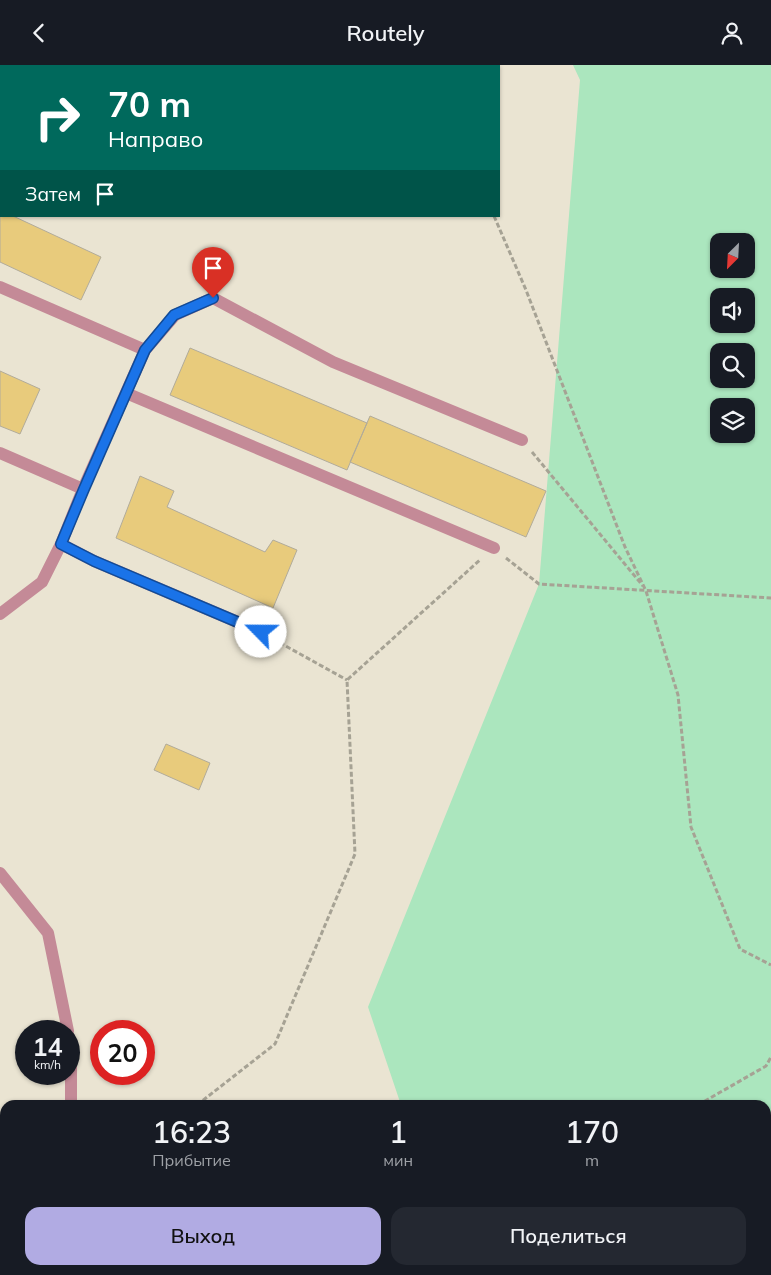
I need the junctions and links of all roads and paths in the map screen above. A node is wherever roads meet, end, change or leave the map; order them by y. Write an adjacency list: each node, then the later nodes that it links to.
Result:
1 (494, 217): 10 (path)
2 (0, 287): 3 (street)
3 (145, 350): 4 (street); 5 (street)
4 (126, 393): 7 (street); 9 (street)
5 (522, 440): 10 (path)
6 (0, 453): 7 (street)
7 (84, 489): 8 (street)
8 (61, 544): 12 (street); 13 (street)
9 (494, 548): 10 (path); 14 (path)
10 (646, 591): 11 (path); 16 (path)
11 (771, 598)
12 (0, 614)
13 (261, 632): 14 (path)
14 (347, 680): 21 (path)
15 (0, 873): 17 (street)
16 (771, 965)
17 (66, 1020)
18 (771, 1057): 22 (path)
19 (71, 1085): 20 (street)
20 (71, 1100)
21 (203, 1100)
22 (707, 1100)

